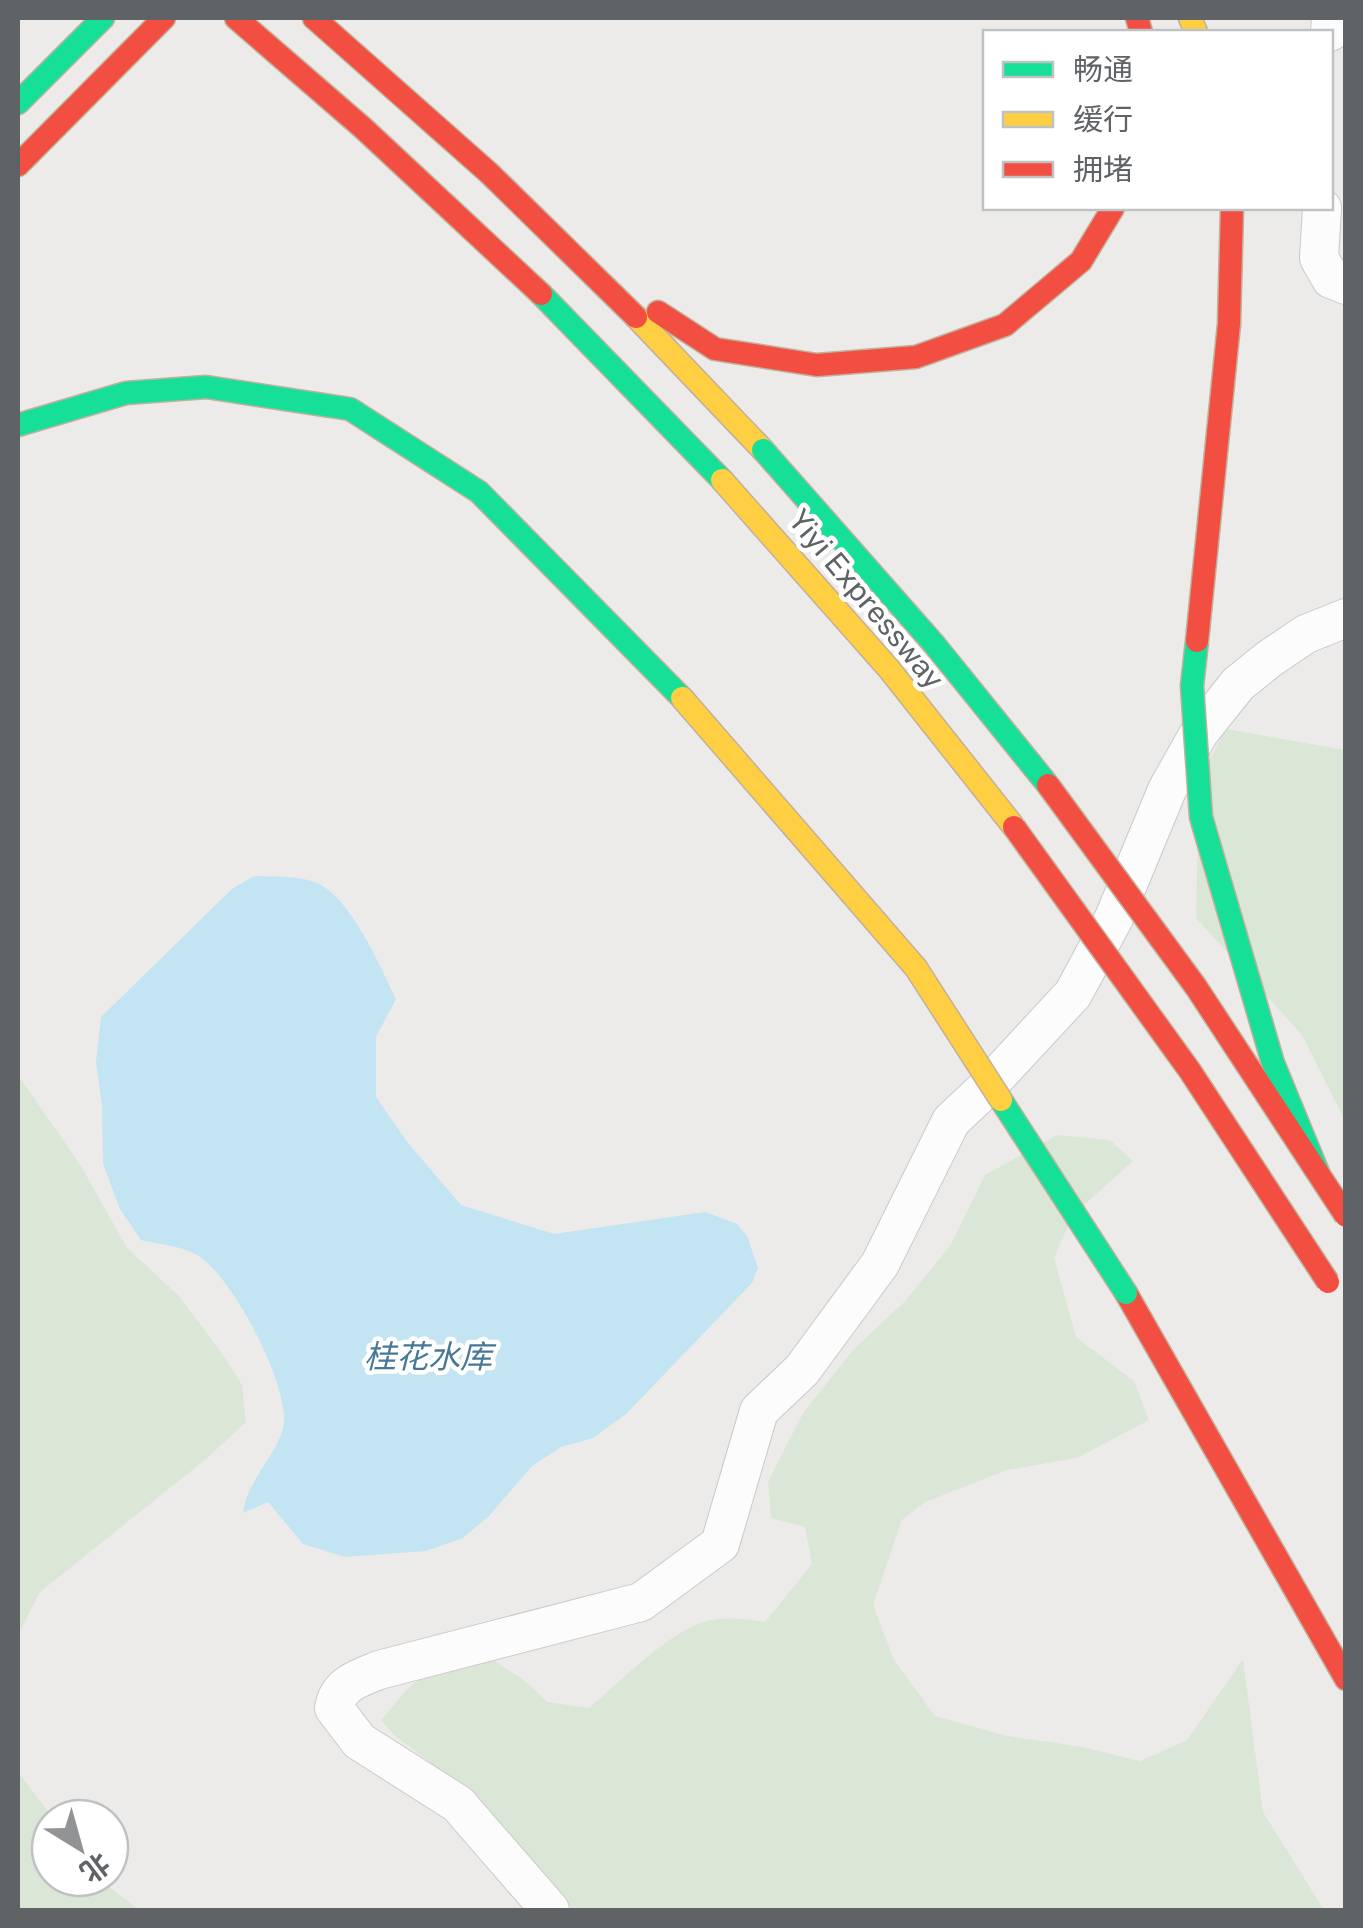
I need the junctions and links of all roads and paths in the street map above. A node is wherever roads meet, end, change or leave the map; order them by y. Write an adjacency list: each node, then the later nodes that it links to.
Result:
1 (104, 18): 5 (highway)
2 (164, 18): 6 (highway)
3 (236, 18): 16 (highway, Yiyi Expressway, bridge)
4 (314, 18): 10 (highway, Yiyi Expressway)
5 (18, 104)
6 (19, 163)
7 (1112, 210): 10 (highway)
8 (1232, 210): 14 (highway, bridge)
9 (1322, 210): 11 (street)
10 (580, 260): 14 (highway, Yiyi Expressway, bridge)
11 (1346, 285)
12 (18, 425): 17 (highway, bridge)
13 (1346, 618): 18 (street)
14 (1319, 1174): 15 (highway, Yiyi Expressway, bridge)
15 (1346, 1216)
16 (1332, 1290)
17 (1346, 1680)
18 (550, 1910)

